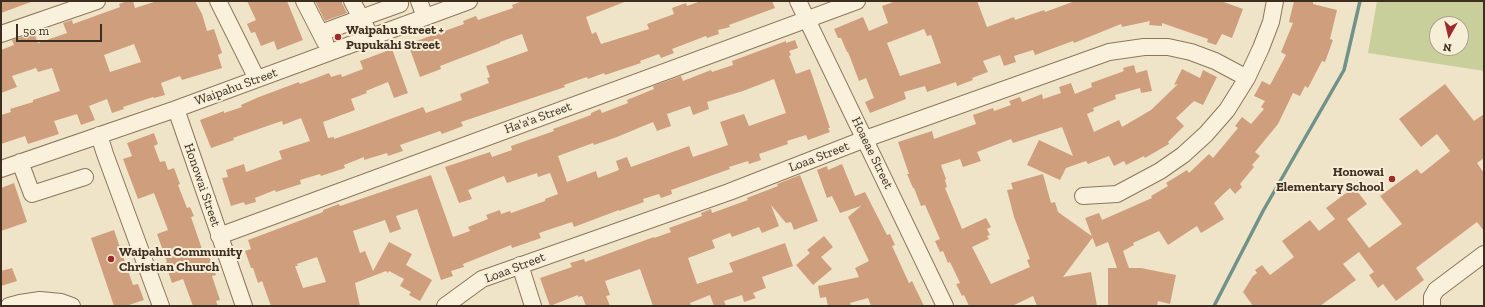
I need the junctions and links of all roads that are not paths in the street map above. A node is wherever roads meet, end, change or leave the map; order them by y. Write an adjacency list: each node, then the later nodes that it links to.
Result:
1 (97, 1): 15 (street)
2 (218, 1): 19 (street)
3 (304, 1): 14 (street)
4 (352, 1): 12 (street)
5 (398, 1): 12 (street)
6 (419, 1): 11 (street)
7 (468, 1): 11 (street, Waipahu Street)
8 (798, 1): 13 (street, Hoaeae Street)
9 (857, 1): 13 (street, Ha'a'a Street)
10 (1275, 1): 18 (street)
11 (426, 17): 16 (street, Waipahu Street)
12 (361, 18): 14 (street); 16 (street)
13 (807, 20): 22 (street, Hoaeae Street); 27 (street, Ha'a'a Street)
14 (320, 33): 17 (street)
15 (1, 34)
16 (371, 37): 17 (street, Waipahu Street)
17 (330, 52): 19 (street, Waipahu Street)
18 (1247, 78): 22 (street, Loaa Street); 26 (street)
19 (257, 79): 20 (street, Waipahu Street)
20 (176, 109): 21 (street, Waipahu Street); 27 (street, Honowai Street)
21 (99, 135): 23 (street, Waipahu Street); 32 (street)
22 (865, 139): 29 (street, Loaa Street); 36 (street, Hoaeae Street)
23 (20, 162): 24 (street, Waipahu Street); 25 (street)
24 (1, 169)
25 (85, 177)
26 (1083, 196)
27 (219, 236): 33 (street, Honowai Street)
28 (1484, 254): 37 (street)
29 (520, 265): 34 (street, Loaa Street); 35 (street)
30 (9, 306): 31 (street)
31 (72, 306)
32 (161, 306)
33 (244, 306)
34 (444, 306)
35 (533, 306)
36 (945, 306)
37 (1432, 306)

